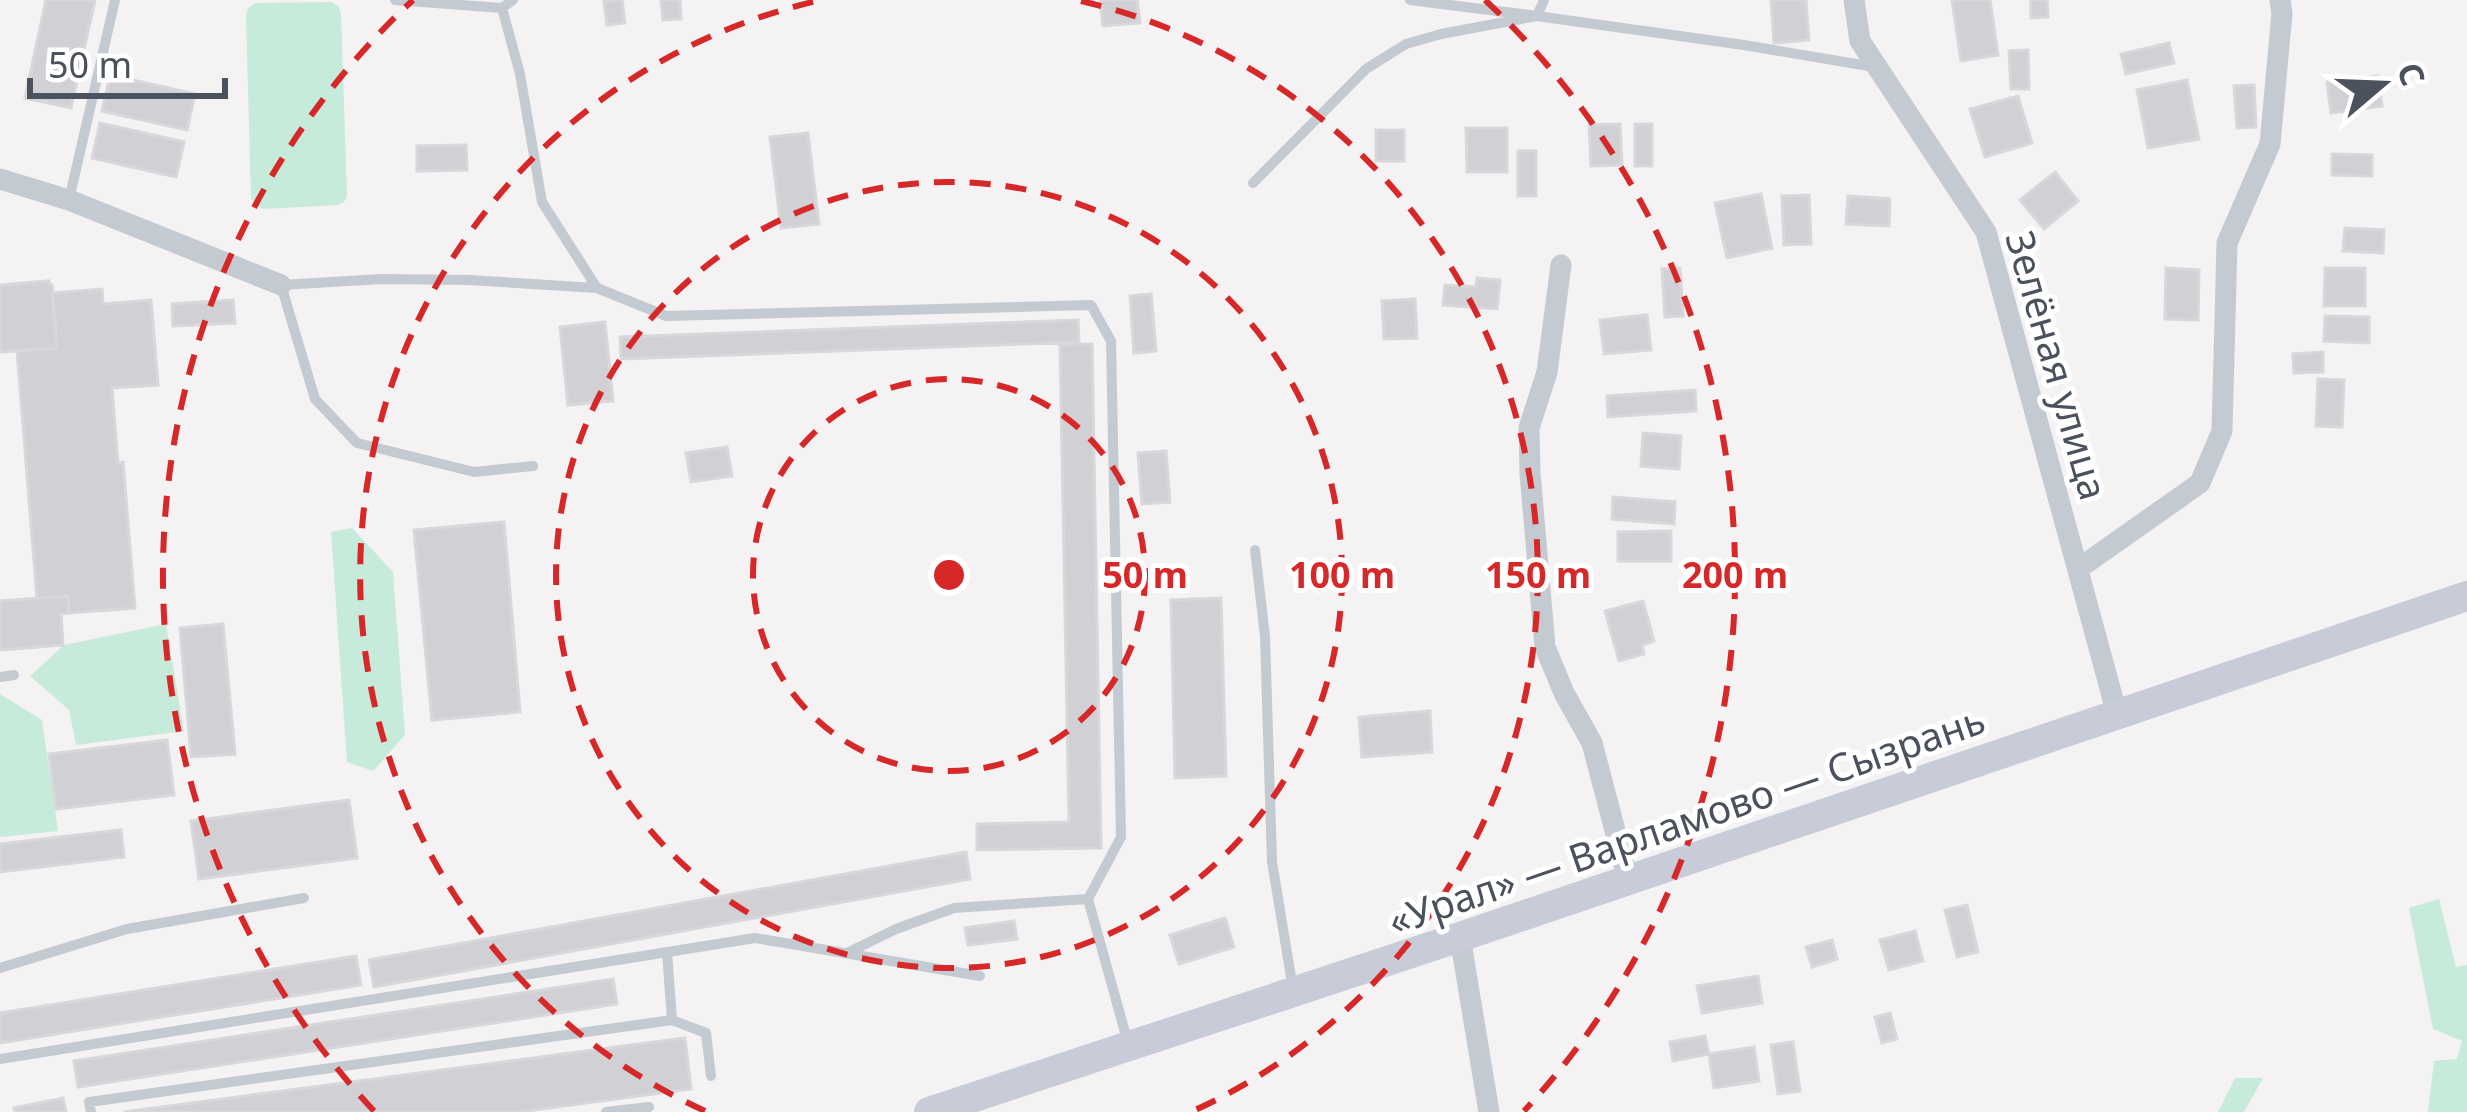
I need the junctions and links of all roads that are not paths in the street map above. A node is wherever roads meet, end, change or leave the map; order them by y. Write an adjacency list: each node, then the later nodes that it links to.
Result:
1 (115, 0): 12 (lane)
2 (395, 0): 7 (lane)
3 (1410, 0): 8 (lane)
4 (1544, 0): 8 (lane)
5 (1854, 0): 9 (street, Зелёная улица)
6 (2280, 0): 18 (street, Зелёная улица)
7 (508, 4): 15 (lane)
8 (1537, 16): 9 (lane); 11 (lane)
9 (1877, 67): 18 (street, Зелёная улица)
10 (0, 179): 12 (street)
11 (1253, 183)
12 (69, 200): 14 (street)
13 (1561, 265): 23 (street)
14 (281, 285): 15 (lane); 16 (lane)
15 (597, 288): 25 (lane)
16 (533, 466)
17 (1255, 550): 31 (lane)
18 (2078, 569): 22 (street, Зелёная улица)
19 (2467, 596): 22 (main road, «Урал» — Варламово — Сызрань)
20 (14, 675): 21 (lane)
21 (0, 677)
22 (2117, 714): 23 (main road, «Урал» — Варламово — Сызрань)
23 (1628, 880): 26 (main road, «Урал» — Варламово — Сызрань)
24 (304, 898): 29 (lane)
25 (1088, 899): 28 (lane); 33 (lane)
26 (1460, 937): 31 (main road, «Урал» — Варламово — Сызрань); 40 (street)
27 (667, 952): 28 (lane); 32 (lane); 34 (lane)
28 (849, 952): 30 (lane)
29 (0, 968)
30 (980, 976)
31 (1293, 992): 33 (main road, «Урал» — Варламово — Сызрань)
32 (672, 1020): 35 (lane); 37 (lane)
33 (1129, 1046): 39 (main road, «Урал» — Варламово — Сызрань)
34 (0, 1059)
35 (711, 1076)
36 (649, 1107): 38 (lane)
37 (91, 1112)
38 (605, 1112)
39 (928, 1112)
40 (1490, 1112)

